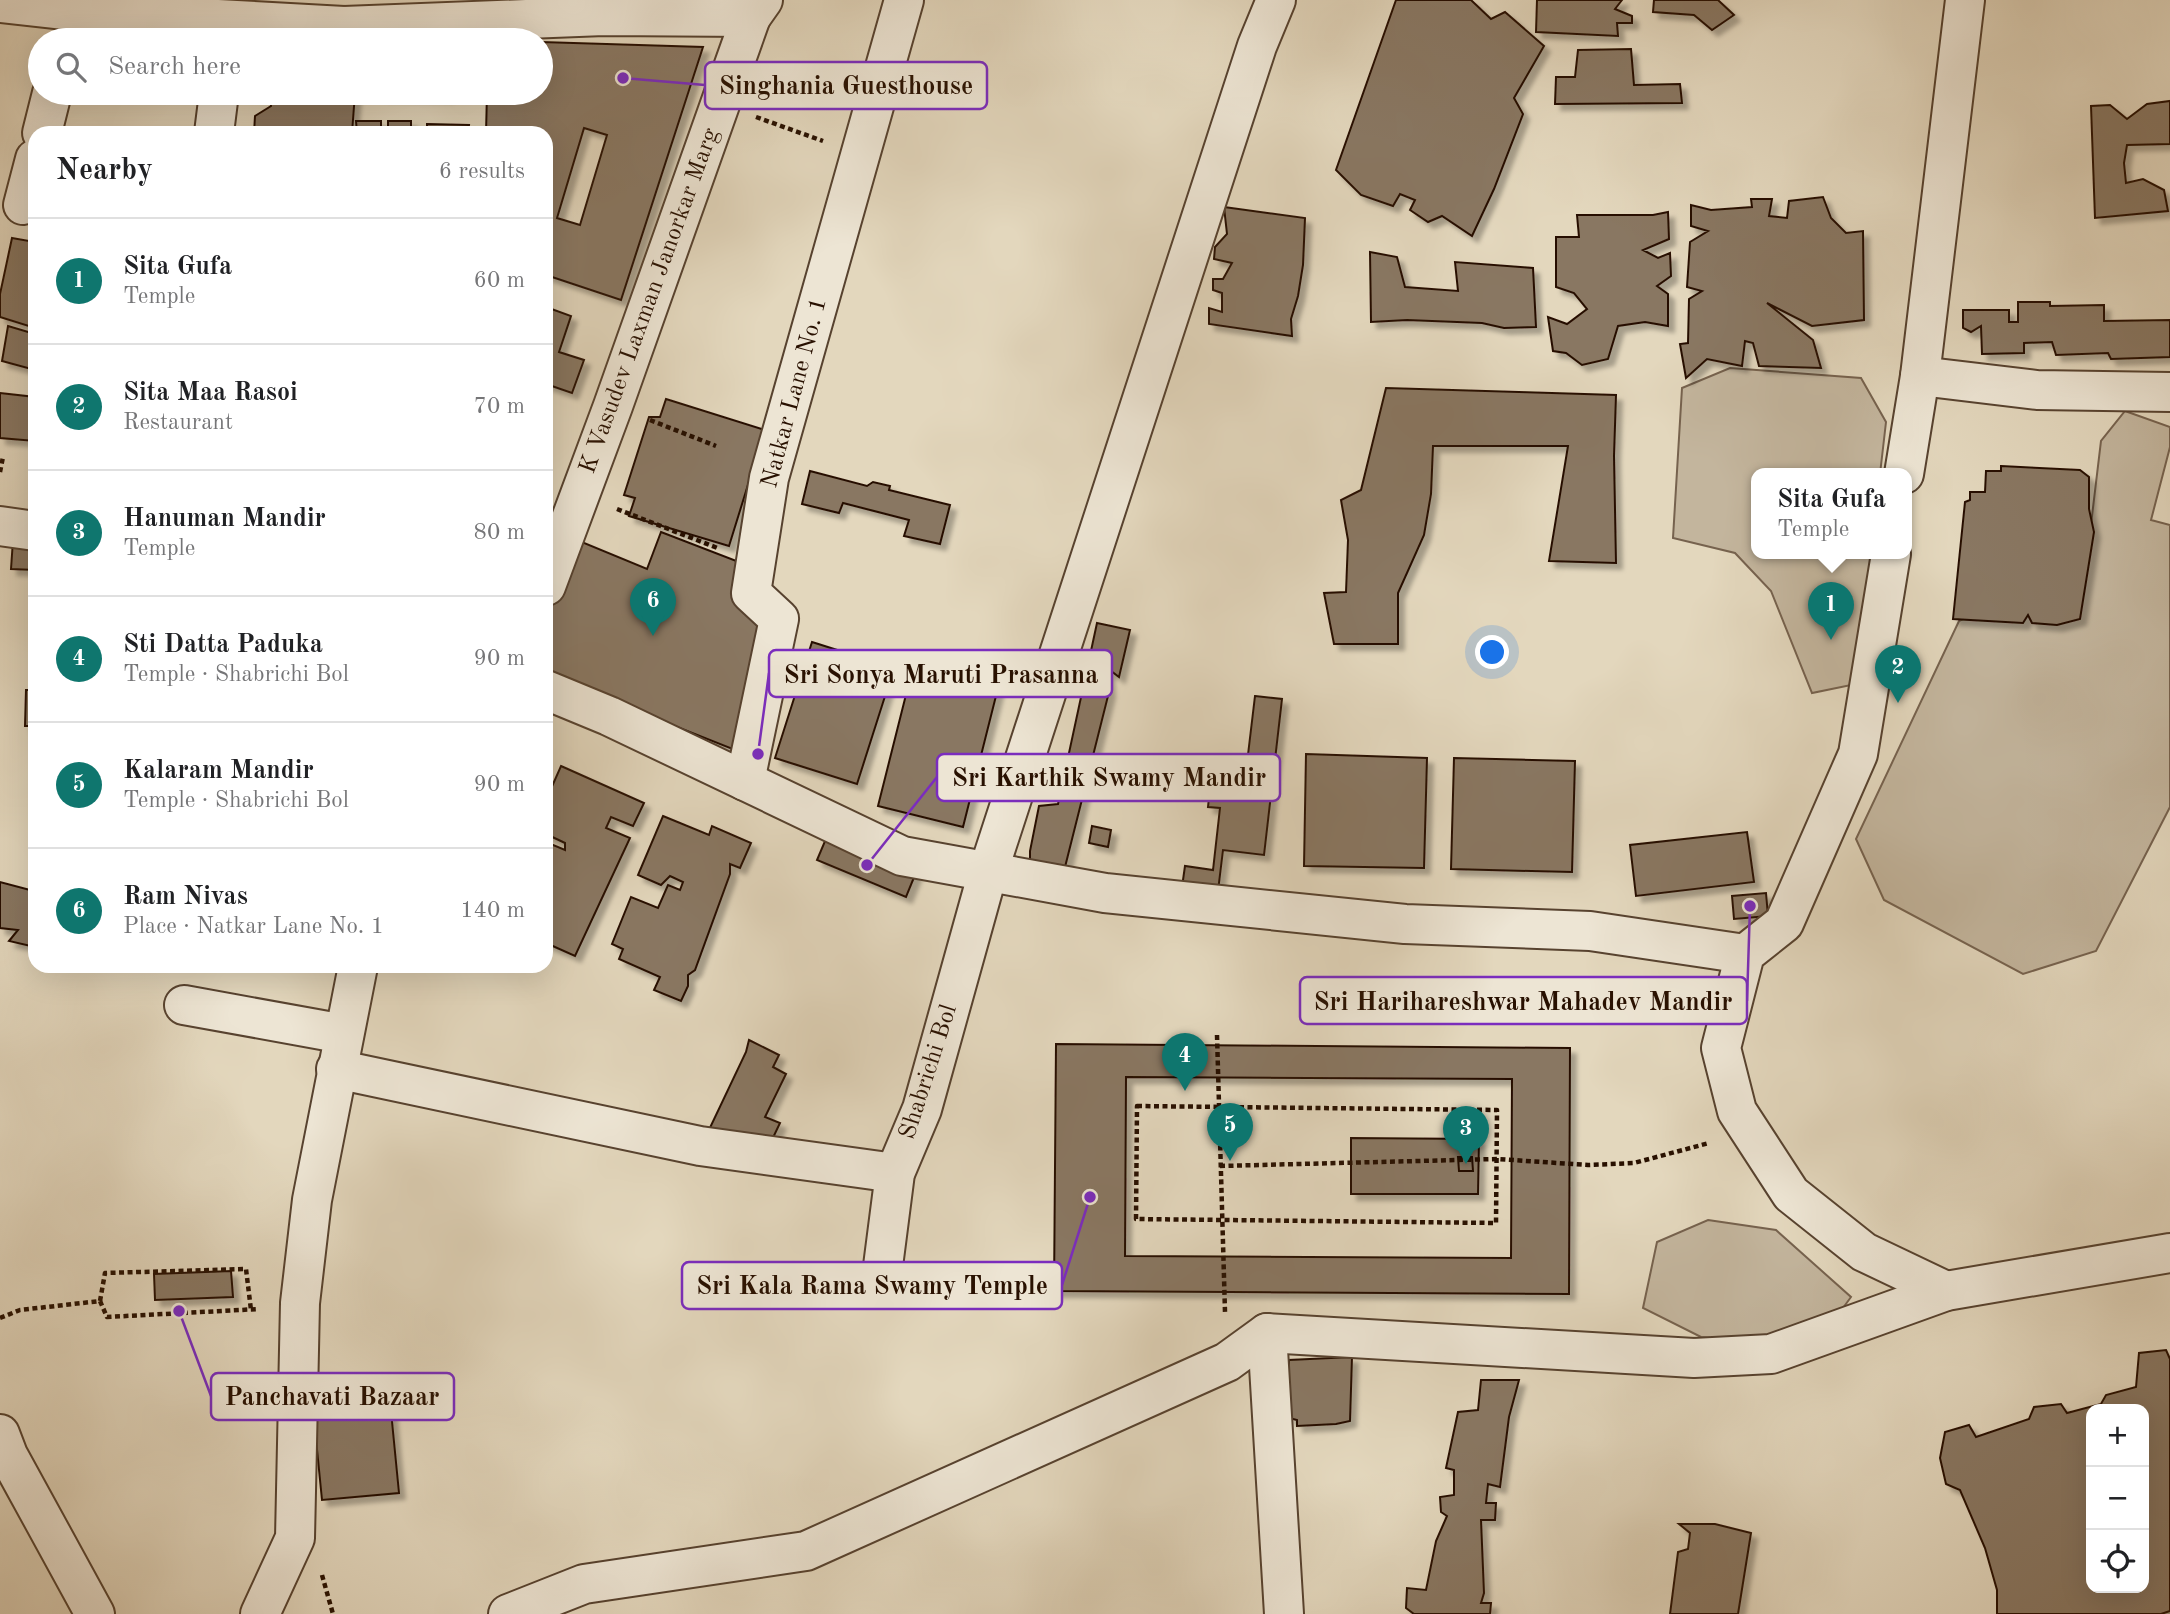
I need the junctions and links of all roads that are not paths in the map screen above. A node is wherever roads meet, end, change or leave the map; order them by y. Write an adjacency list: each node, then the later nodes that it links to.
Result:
1 (904, 0): 25 (street, Natkar Lane No. 1)
2 (1276, 0): 26 (street, Shabrichi Bol)
3 (1965, 0): 17 (street)
4 (0, 4): 8 (street)
5 (119, 7): 8 (street); 9 (street)
6 (757, 8): 7 (street); 23 (street, K Vasudev Laxman Janorkar Marg)
7 (400, 12): 10 (street)
8 (70, 25)
9 (218, 28)
10 (286, 28)
11 (49, 105): 13 (street)
12 (218, 105): 14 (street)
13 (44, 126)
14 (215, 126)
15 (28, 186): 16 (street)
16 (23, 205)
17 (1920, 376): 18 (street); 19 (street)
18 (2170, 392)
19 (1905, 468)
20 (0, 526): 21 (street)
21 (28, 530)
22 (1890, 559): 27 (street)
23 (553, 567)
24 (553, 693): 25 (street)
25 (745, 780): 26 (street)
26 (988, 872): 27 (street); 31 (street, Shabrichi Bol)
27 (1745, 954): 34 (street)
28 (357, 973): 30 (street)
29 (184, 1005): 30 (street)
30 (340, 1051): 31 (street); 38 (street)
31 (895, 1173): 33 (street, Shabrichi Bol)
32 (2170, 1253): 34 (street)
33 (882, 1274)
34 (1946, 1292): 35 (street)
35 (1268, 1333): 39 (street); 40 (street)
36 (0, 1434): 37 (street)
37 (95, 1614)
38 (260, 1614)
39 (508, 1614)
40 (1284, 1614)

